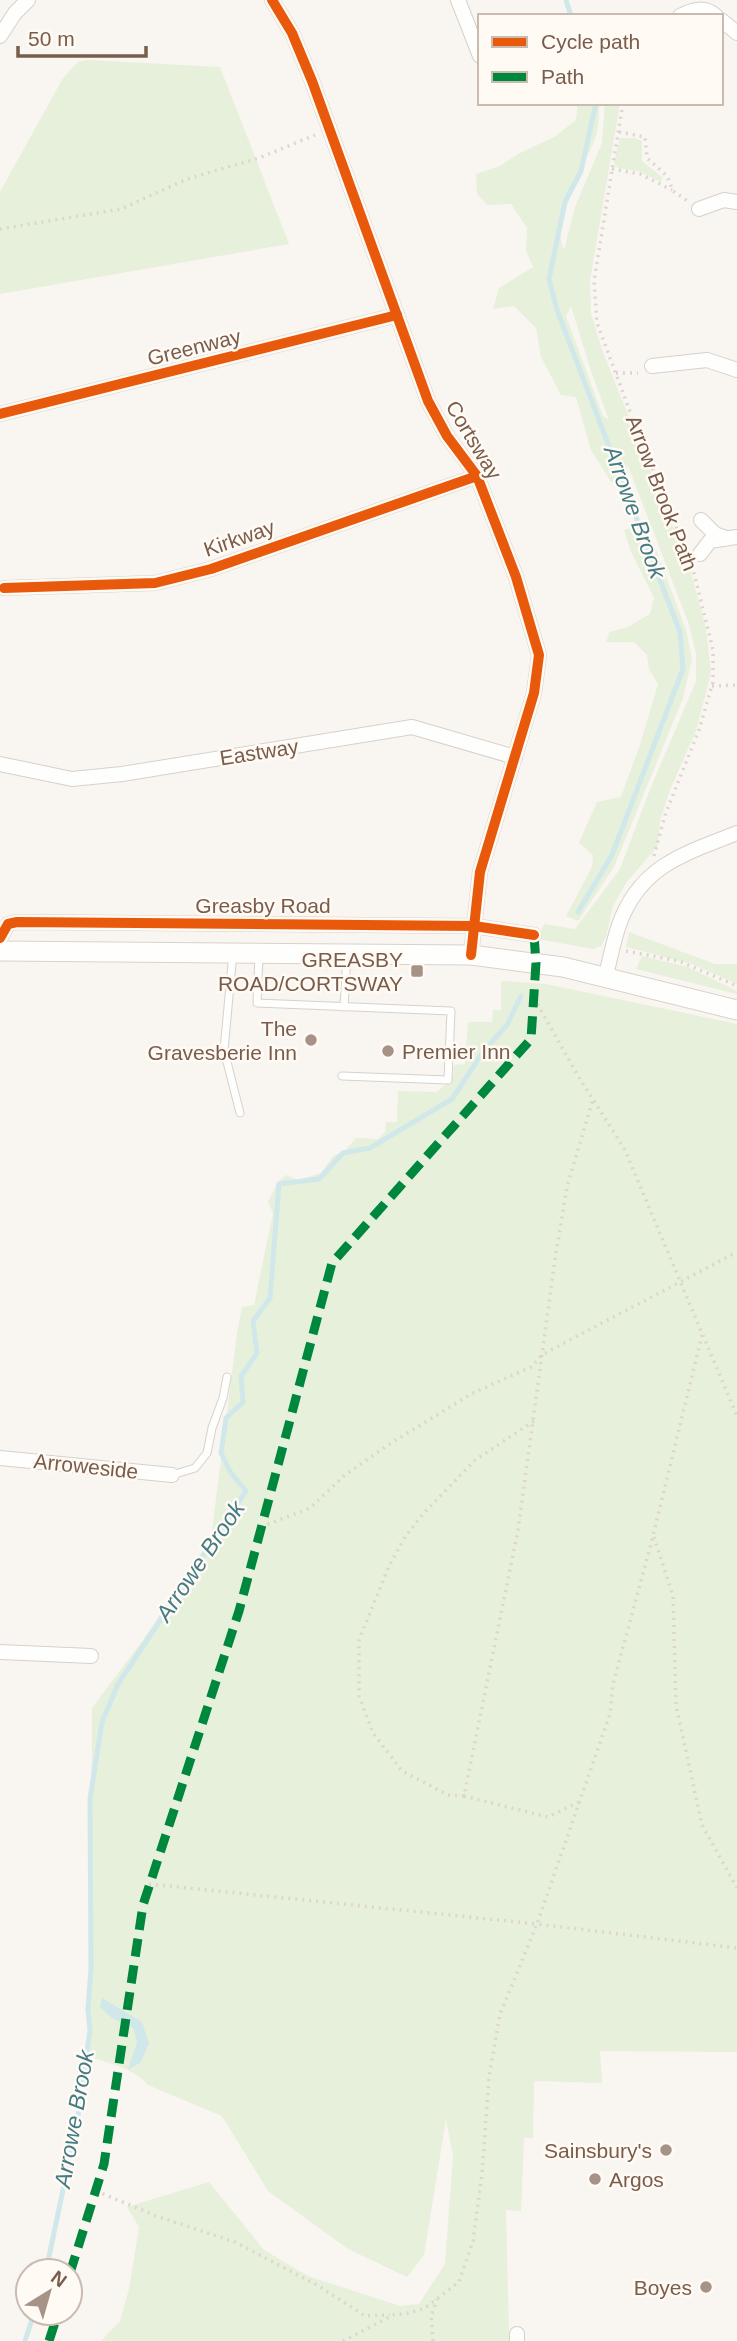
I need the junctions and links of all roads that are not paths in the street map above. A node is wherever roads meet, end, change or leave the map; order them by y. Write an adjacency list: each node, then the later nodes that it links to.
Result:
1 (28, 0): 8 (street)
2 (272, 0): 12 (street, Cortsway)
3 (458, 0): 9 (street)
4 (685, 14): 5 (street)
5 (714, 14)
6 (723, 22): 7 (street)
7 (737, 33)
8 (0, 36)
9 (478, 51)
10 (737, 202): 11 (street)
11 (699, 209)
12 (397, 315): 15 (street, Greenway); 16 (street, Cortsway)
13 (652, 366): 14 (street)
14 (737, 370)
15 (0, 414)
16 (477, 476): 20 (street, Kirkway); 21 (street, Cortsway)
17 (701, 520): 18 (street)
18 (732, 538): 19 (street)
19 (700, 554)
20 (4, 588)
21 (515, 757): 22 (street, Eastway); 24 (street, Cortsway)
22 (0, 764)
23 (737, 833): 32 (street)
24 (474, 926): 25 (street, Greasby Road); 26 (street, Greasby Road); 31 (street, Cortsway)
25 (534, 935)
26 (0, 938)
27 (0, 949): 28 (main road)
28 (233, 953): 29 (main road); 36 (lane)
29 (259, 953): 30 (main road); 33 (lane)
30 (348, 954): 31 (main road); 33 (lane)
31 (471, 955): 32 (main road)
32 (606, 978): 34 (main road)
33 (344, 1007): 35 (lane)
34 (737, 1010)
35 (342, 1076)
36 (240, 1113)
37 (227, 1377): 39 (lane)
38 (0, 1458): 39 (street, Arroweside)
39 (172, 1475)
40 (0, 1652): 41 (street)
41 (91, 1657)

